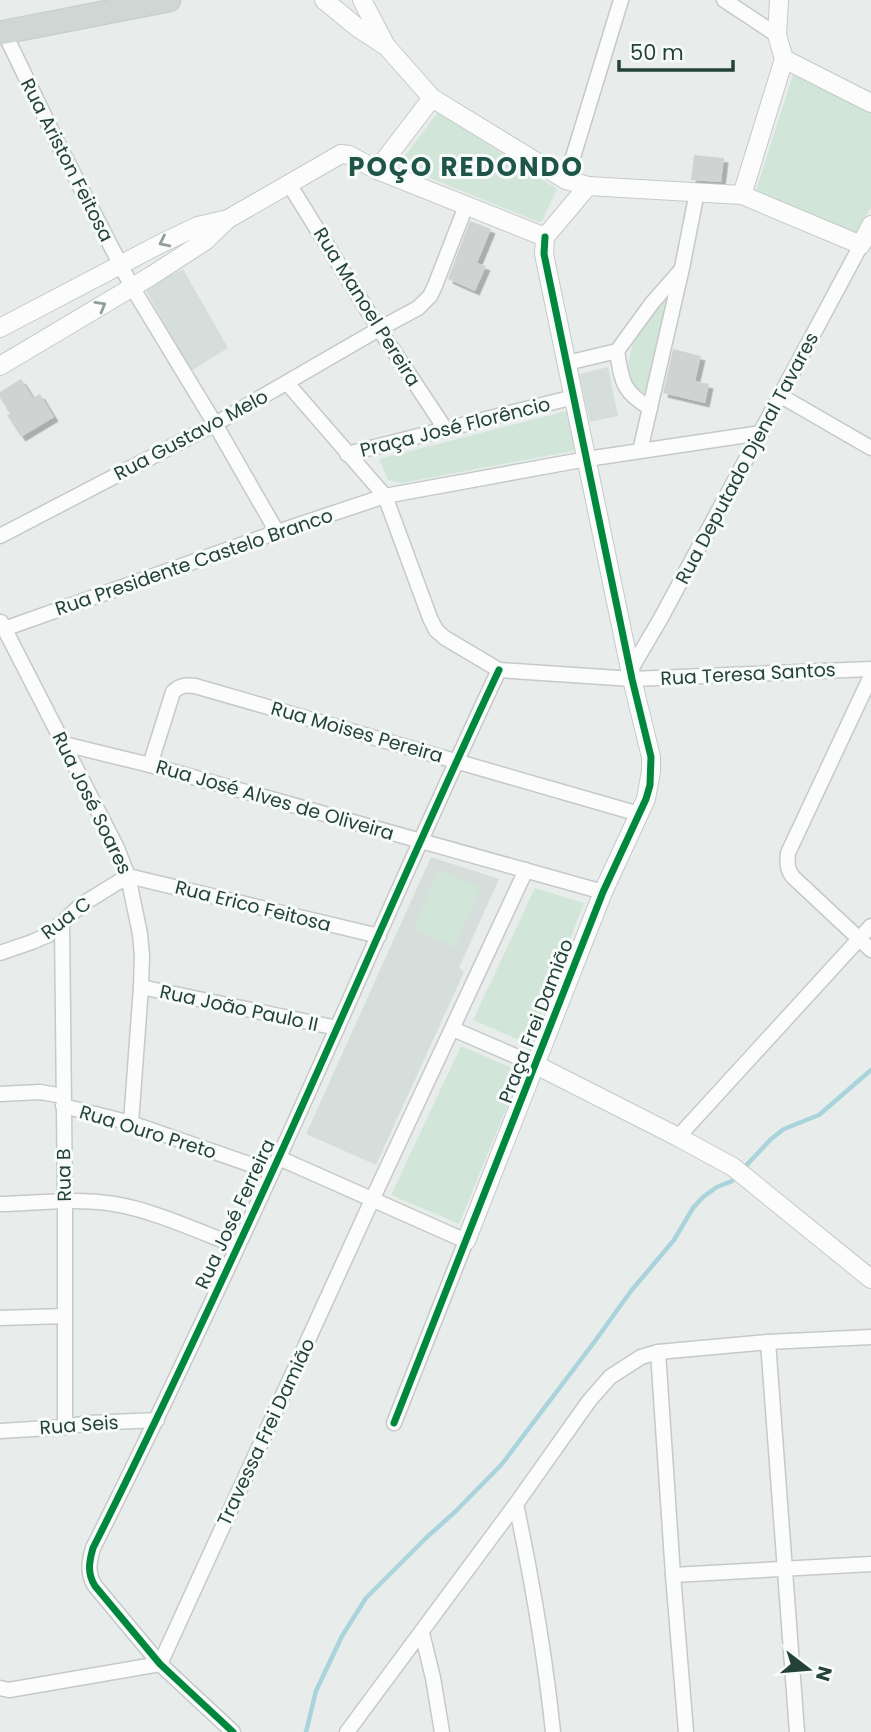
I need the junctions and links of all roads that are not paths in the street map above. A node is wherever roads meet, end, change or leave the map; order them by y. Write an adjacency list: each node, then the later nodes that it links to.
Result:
1 (169, 0): 7 (main road)
2 (324, 0): 10 (street)
3 (362, 0): 10 (street)
4 (621, 0): 15 (street)
5 (724, 0): 9 (street)
6 (779, 0): 9 (street)
7 (79, 9): 8 (main road)
8 (2, 32): 25 (street, Rua Ariston Feitosa)
9 (777, 35): 11 (street)
10 (387, 47): 12 (street)
11 (784, 59): 13 (street); 19 (street)
12 (432, 98): 14 (street); 15 (street)
13 (871, 103)
14 (377, 170): 16 (street); 20 (street)
15 (566, 180): 17 (street)
16 (289, 184): 21 (street); 31 (street, Rua Manoel Pereira)
17 (588, 186): 18 (street); 23 (street)
18 (697, 192): 19 (street); 26 (street)
19 (742, 195): 24 (street)
20 (466, 206): 23 (street); 31 (street, Rua Gustavo Melo)
21 (228, 219): 25 (street, one-way to 25); 27 (street)
22 (871, 225): 24 (street)
23 (545, 237): 33 (street)
24 (863, 252): 36 (street, Rua Deputado Djenal Tavares)
25 (120, 265): 27 (street, Rua Ariston Feitosa); 28 (street)
26 (682, 268): 32 (street); 38 (street)
27 (132, 288): 29 (street, one-way to 27); 39 (street, Rua Ariston Feitosa)
28 (53, 301): 29 (street); 30 (street)
29 (67, 325): 34 (street)
30 (0, 328)
31 (379, 329): 35 (street, Rua Gustavo Melo); 40 (street, Rua Manoel Pereira)
32 (617, 351): 33 (street); 38 (street)
33 (567, 363): 37 (street)
34 (0, 366)
35 (287, 383): 39 (street, Rua Gustavo Melo); 44 (street)
36 (781, 396): 41 (street, Rua Deputado Djenal Tavares); 42 (street)
37 (574, 397): 40 (street, Praça José Florêncio); 45 (street, Praça José Florêncio)
38 (650, 408): 43 (street)
39 (215, 424): 47 (street, Rua Ariston Feitosa); 48 (street, Rua Gustavo Melo)
40 (446, 430): 44 (street, Praça José Florêncio)
41 (761, 433): 43 (street); 52 (street, Rua Deputado Djenal Tavares)
42 (871, 449)
43 (640, 451): 45 (street)
44 (347, 454): 46 (street, Praça José Florêncio)
45 (587, 459): 46 (street); 52 (street, Praça José Florêncio)
46 (385, 496): 47 (street, Rua Presidente Castelo Branco); 51 (street)
47 (277, 532): 49 (street, Rua Presidente Castelo Branco)
48 (0, 536)
49 (2, 625): 54 (street, Rua José Soares)
50 (871, 669): 52 (street, Rua Teresa Santos)
51 (499, 670): 52 (street, Rua Teresa Santos); 55 (street, Rua José Ferreira)
52 (631, 674): 57 (street, Praça Frei Damião)
53 (871, 676): 65 (street)
54 (64, 744): 56 (street, Rua José Alves de Oliveira); 60 (street, Rua José Soares)
55 (456, 761): 56 (street, Rua Moises Pereira); 57 (street, Rua Moises Pereira); 58 (street, Rua José Ferreira)
56 (150, 765): 58 (street, Rua José Alves de Oliveira)
57 (639, 814): 61 (street, Praça Frei Damião)
58 (420, 841): 59 (street, Rua José Alves de Oliveira); 64 (street, Rua José Ferreira)
59 (526, 870): 61 (street); 70 (street)
60 (128, 876): 62 (street, Rua C); 64 (street, Rua Erico Feitosa); 68 (street, Rua José Soares)
61 (603, 892): 71 (street, Praça Frei Damião)
62 (62, 923): 67 (street, Rua C); 73 (street, Rua B)
63 (871, 926): 65 (street)
64 (379, 936): 69 (street, Rua José Ferreira)
65 (859, 939): 66 (street); 75 (street)
66 (871, 950)
67 (0, 953)
68 (141, 987): 69 (street, Rua João Paulo II); 74 (street, Rua José Soares)
69 (337, 1028): 76 (street, Rua José Ferreira)
70 (453, 1029): 71 (street, Praça Frei Damião); 78 (street)
71 (536, 1065): 75 (street); 81 (street, Praça Frei Damião)
72 (0, 1094): 73 (street, Rua Ouro Preto)
73 (63, 1101): 74 (street, Rua Ouro Preto); 79 (street, Rua B)
74 (131, 1123): 77 (street, Rua Ouro Preto)
75 (678, 1137): 83 (street)
76 (279, 1158): 77 (street, Rua José Ferreira); 78 (street)
77 (272, 1172): 82 (street, Rua José Ferreira)
78 (372, 1200): 81 (street); 98 (street, Travessa Frei Damião)
79 (65, 1202): 80 (street); 82 (street); 84 (street, Rua B)
80 (0, 1205)
81 (466, 1241): 90 (street)
82 (237, 1245): 89 (street, Rua José Ferreira)
83 (871, 1279)
84 (64, 1316): 85 (street); 91 (street, Rua B)
85 (0, 1318)
86 (871, 1337): 87 (street)
87 (768, 1342): 88 (street); 95 (street)
88 (658, 1352): 93 (street); 96 (street)
89 (157, 1420): 91 (street, Rua Seis); 98 (street, Rua José Ferreira)
90 (394, 1423)
91 (65, 1427): 92 (street, Rua Seis)
92 (0, 1431)
93 (516, 1504): 97 (street); 103 (street)
94 (871, 1564): 95 (street)
95 (784, 1570): 96 (street); 105 (street)
96 (673, 1576): 104 (street)
97 (422, 1633): 101 (street); 102 (street)
98 (160, 1664): 99 (street); 100 (street, Rua José Ferreira)
99 (0, 1688)
100 (233, 1732)
101 (347, 1732)
102 (442, 1732)
103 (553, 1732)
104 (686, 1732)
105 (797, 1732)

